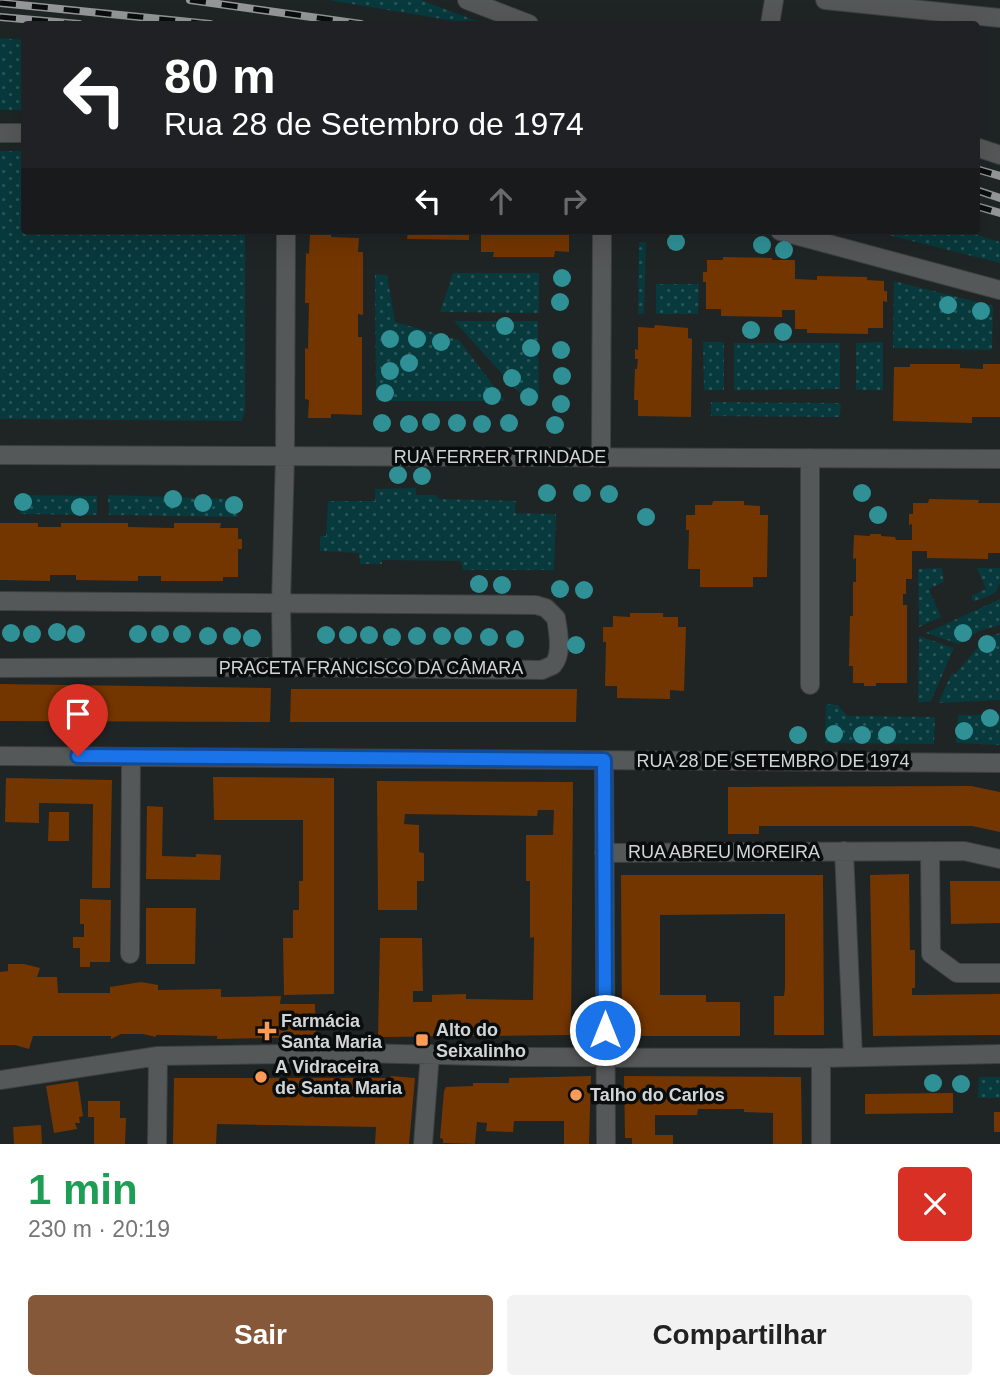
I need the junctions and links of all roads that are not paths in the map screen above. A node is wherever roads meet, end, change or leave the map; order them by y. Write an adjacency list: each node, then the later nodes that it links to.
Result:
1 (467, 0): 5 (street)
2 (774, 0): 6 (street)
3 (825, 0): 4 (street)
4 (1000, 18)
5 (521, 21)
6 (770, 21)
7 (0, 133): 8 (street)
8 (21, 134)
9 (980, 148): 10 (street)
10 (1000, 155)
11 (286, 235): 16 (street)
12 (602, 235): 17 (street)
13 (795, 235): 14 (street)
14 (1000, 290)
15 (0, 455): 16 (street, RUA FERRER TRINDADE)
16 (285, 456): 17 (street, RUA FERRER TRINDADE); 21 (street)
17 (601, 458): 18 (street, RUA FERRER TRINDADE)
18 (810, 458): 19 (street, RUA FERRER TRINDADE); 24 (street)
19 (1000, 459)
20 (0, 601): 21 (street, PRACETA FRANCISCO DA CÂMARA)
21 (281, 604): 22 (street); 22 (street, PRACETA FRANCISCO DA CÂMARA)
22 (282, 667): 23 (street, PRACETA FRANCISCO DA CÂMARA)
23 (0, 668)
24 (810, 685)
25 (0, 756): 26 (street, RUA 28 DE SETEMBRO DE 1974)
26 (131, 757): 27 (street, RUA 28 DE SETEMBRO DE 1974); 33 (street)
27 (604, 760): 28 (street, RUA 28 DE SETEMBRO DE 1974); 31 (street)
28 (1000, 763)
29 (844, 851): 30 (street, RUA ABREU MOREIRA); 31 (street, RUA ABREU MOREIRA); 39 (street, RUA ABREU MOREIRA)
30 (930, 851): 32 (street, RUA ABREU MOREIRA); 34 (street)
31 (604, 853): 38 (street)
32 (1000, 859)
33 (130, 954)
34 (1000, 973)
35 (430, 1054): 37 (street); 38 (street); 43 (street)
36 (1000, 1054): 39 (street)
37 (158, 1056): 41 (street); 42 (street)
38 (605, 1056): 40 (street); 44 (street)
39 (853, 1057): 40 (street)
40 (821, 1058): 45 (street)
41 (0, 1080)
42 (157, 1144)
43 (423, 1144)
44 (606, 1144)
45 (821, 1144)

